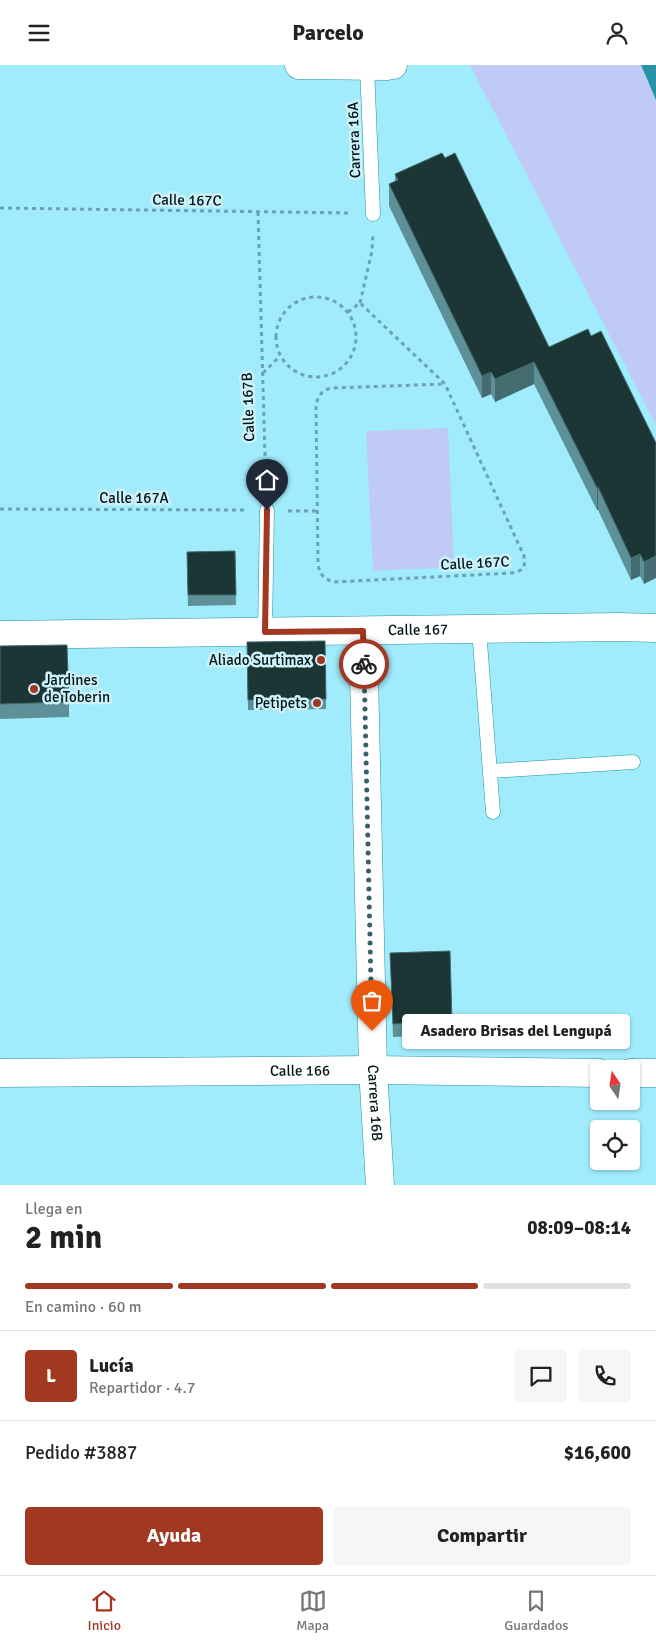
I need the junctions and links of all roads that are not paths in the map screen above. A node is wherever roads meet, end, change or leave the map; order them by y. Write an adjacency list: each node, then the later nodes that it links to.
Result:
1 (299, 65): 2 (street)
2 (380, 65): 3 (lane, Carrera 16A)
3 (373, 214)
4 (267, 510): 8 (lane)
5 (656, 628): 6 (street, Calle 167)
6 (480, 629): 7 (street, Calle 167); 11 (lane)
7 (363, 631): 8 (street, Calle 167); 13 (street, Carrera 16B)
8 (265, 632): 9 (street, Calle 167)
9 (0, 635)
10 (634, 762): 11 (lane)
11 (490, 771): 12 (lane)
12 (493, 813)
13 (373, 1070): 14 (street, Calle 166); 15 (street, Calle 166); 18 (street, Carrera 16B)
14 (0, 1073)
15 (590, 1073)
16 (640, 1073): 17 (street)
17 (656, 1073)
18 (380, 1185)

